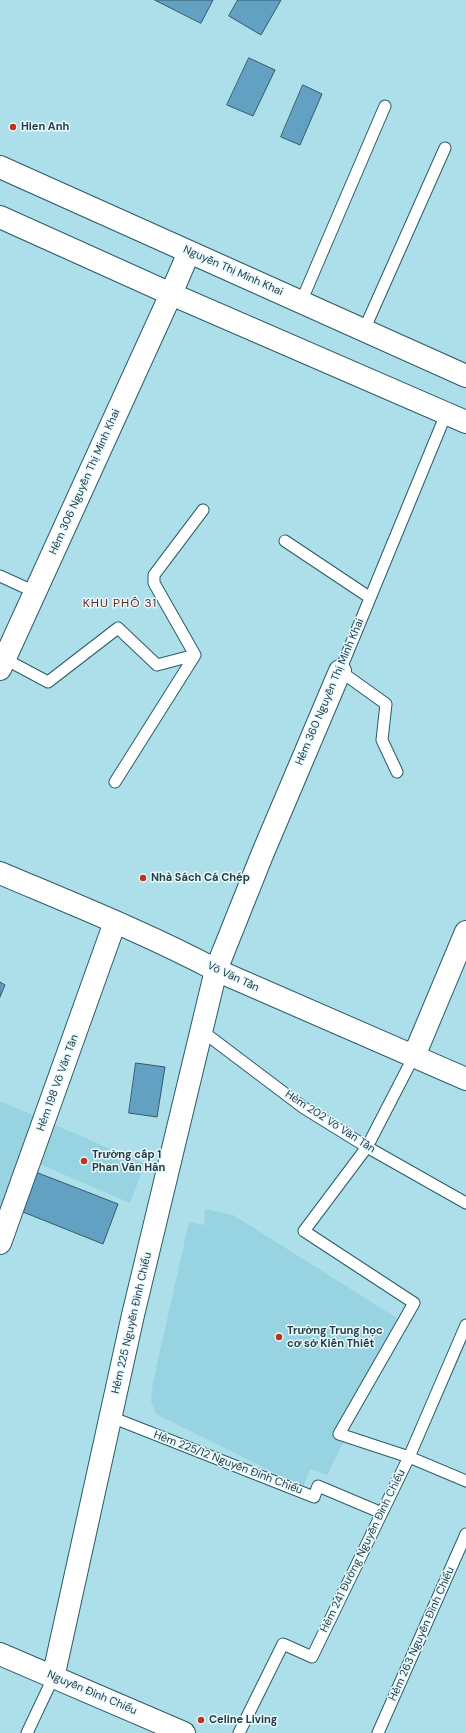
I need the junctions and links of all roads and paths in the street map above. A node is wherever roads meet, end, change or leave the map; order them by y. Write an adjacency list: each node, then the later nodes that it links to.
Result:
1 (385, 106): 7 (lane)
2 (445, 148): 8 (lane)
3 (0, 167): 5 (street, Nguyễn Thị Minh Khai)
4 (0, 217): 6 (street)
5 (189, 252): 6 (street, Hẻm 306 Nguyễn Thị Minh Khai); 7 (street, Nguyễn Thị Minh Khai)
6 (170, 294): 10 (street); 15 (street, Hẻm 306 Nguyễn Thị Minh Khai)
7 (301, 302): 8 (street, Nguyễn Thị Minh Khai)
8 (364, 330): 9 (street, Nguyễn Thị Minh Khai)
9 (466, 376)
10 (446, 414): 11 (street); 16 (lane, Hẻm 360 Nguyễn Thị Minh Khai)
11 (466, 422)
12 (203, 510): 17 (lane)
13 (285, 541): 16 (lane)
14 (0, 576): 15 (lane)
15 (35, 592): 18 (street, Hẻm 306 Nguyễn Thị Minh Khai)
16 (369, 597): 19 (lane, Hẻm 360 Nguyễn Thị Minh Khai)
17 (195, 655): 18 (lane); 21 (lane)
18 (2, 664)
19 (340, 672): 20 (lane); 25 (street, Hẻm 360 Nguyễn Thị Minh Khai)
20 (397, 772)
21 (115, 782)
22 (0, 873): 23 (street, Võ Văn Tần)
23 (115, 922): 25 (street, Võ Văn Tần); 31 (street, Hẻm 198 Võ Văn Tần)
24 (466, 932): 27 (street)
25 (216, 970): 26 (street, Hẻm 225 Nguyễn Ðình Chiểu); 27 (street, Võ Văn Tần)
26 (202, 1031): 29 (lane, Hẻm 202 Võ Văn Tần); 33 (street, Hẻm 225 Nguyễn Ðình Chiểu)
27 (414, 1056): 28 (street, Võ Văn Tần); 29 (lane)
28 (466, 1079)
29 (367, 1147): 30 (lane, Hẻm 202 Võ Văn Tần); 34 (lane)
30 (466, 1203)
31 (0, 1243)
32 (466, 1325): 34 (lane, Hẻm 241 Đường Nguyễn Đình Chiểu)
33 (111, 1417): 36 (lane, Hẻm 225/12 Nguyễn Ðình Chiểu); 39 (street, Hẻm 225 Nguyễn Ðình Chiểu)
34 (409, 1457): 35 (lane); 36 (lane, Hẻm 241 Đường Nguyễn Đình Chiểu)
35 (466, 1482)
36 (382, 1513): 43 (lane, Hẻm 241 Đường Nguyễn Đình Chiểu)
37 (466, 1534): 44 (lane, Hẻm 263 Nguyễn Ðình Chiểu)
38 (0, 1654): 39 (street, Nguyễn Đình Chiểu)
39 (53, 1678): 40 (street, Nguyễn Đình Chiểu); 41 (lane)
40 (156, 1727): 42 (street, Nguyễn Đình Chiểu)
41 (27, 1733)
42 (184, 1733)
43 (239, 1733)
44 (378, 1733)

